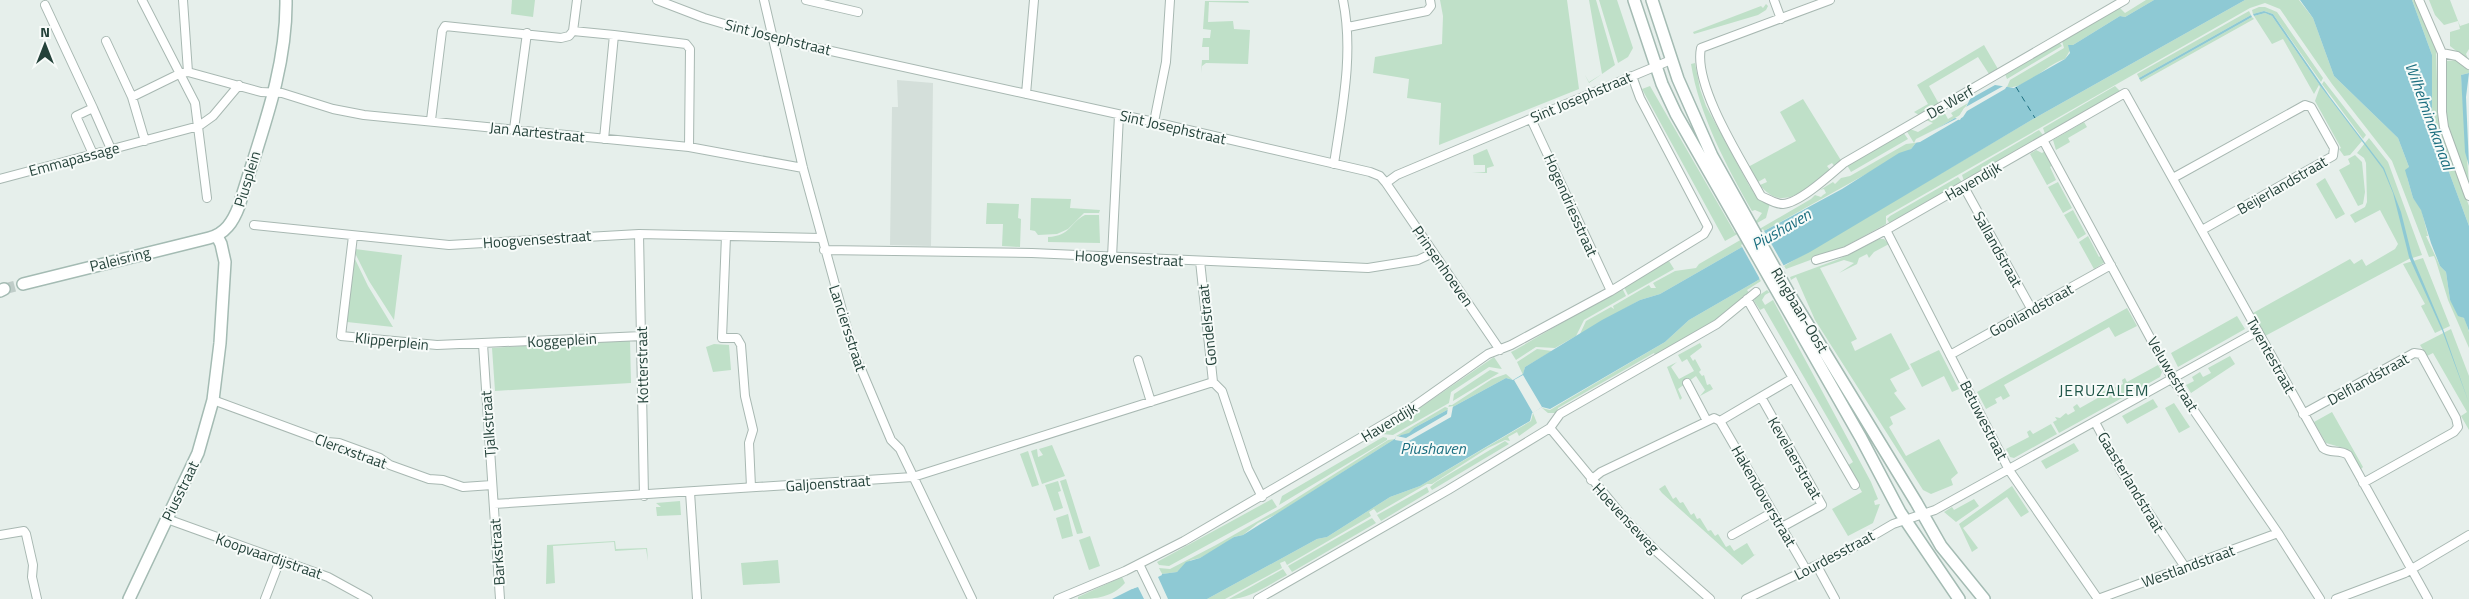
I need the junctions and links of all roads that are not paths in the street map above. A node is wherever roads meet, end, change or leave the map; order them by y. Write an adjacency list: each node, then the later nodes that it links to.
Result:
1 (142, 0): 31 (street)
2 (184, 0): 31 (street)
3 (286, 0): 34 (main road, Piusplein)
4 (577, 0): 22 (street)
5 (657, 0): 25 (street, Sint Josephstraat)
6 (764, 0): 25 (street, Lanciersstraat)
7 (806, 0): 19 (street)
8 (1034, 0): 35 (street)
9 (1170, 0): 42 (street)
10 (1343, 0): 21 (street)
11 (1430, 0): 21 (street)
12 (1634, 0): 30 (main road, Ringbaan-Oost)
13 (1652, 0): 28 (main road, Ringbaan-Oost)
14 (1774, 0): 20 (street)
15 (1830, 0): 20 (street)
16 (2126, 0): 20 (street, De Werf)
17 (2419, 0): 27 (street)
18 (45, 5): 38 (street)
19 (858, 12)
20 (1782, 19)
21 (1348, 27): 51 (street)
22 (573, 30): 23 (street); 24 (street)
23 (527, 33): 41 (street); 44 (street)
24 (614, 35): 45 (street); 48 (street)
25 (772, 38): 35 (street, Sint Josephstraat); 52 (street, Lanciersstraat)
26 (106, 41): 37 (street)
27 (2442, 52): 29 (street); 57 (street)
28 (1671, 60): 30 (street, Sint Josephstraat); 59 (main road, Ringbaan-Oost)
29 (2469, 65)
30 (1655, 66): 32 (street, Sint Josephstraat); 59 (main road, Ringbaan-Oost)
31 (183, 72): 33 (street, Jan Aartestraat); 37 (street); 43 (street)
32 (1632, 76): 40 (street, Sint Josephstraat); 75 (street, Havendijk)
33 (239, 85): 34 (street, Jan Aartestraat); 43 (street)
34 (273, 93): 41 (street, Jan Aartestraat); 64 (main road, Piusplein)
35 (1026, 94): 39 (street, Sint Josephstraat)
36 (2125, 94): 47 (street, Havendijk); 53 (street, Twentestraat)
37 (132, 97): 46 (street)
38 (93, 108): 49 (street); 50 (street)
39 (1119, 115): 42 (street, Sint Josephstraat); 70 (street)
40 (1532, 119): 55 (street, Sint Josephstraat); 75 (street, Hogendriesstraat)
41 (431, 120): 44 (street, Jan Aartestraat)
42 (1154, 122): 51 (street, Sint Josephstraat)
43 (199, 126): 46 (street, Emmapassage); 58 (street)
44 (514, 129): 45 (street, Jan Aartestraat)
45 (604, 139): 48 (street, Jan Aartestraat)
46 (147, 140): 49 (street, Emmapassage)
47 (2043, 140): 56 (street, Havendijk); 73 (street, Veluwestraat)
48 (689, 148): 52 (street, Jan Aartestraat)
49 (111, 149): 50 (street, Emmapassage)
50 (93, 154): 54 (street, Emmapassage)
51 (1334, 164): 55 (street, Sint Josephstraat)
52 (803, 168): 67 (street, Lanciersstraat)
53 (2173, 178): 62 (street, Twentestraat); 62 (street, Beijerlandstraat)
54 (0, 179)
55 (1386, 183): 69 (street, Prinsenhoeven)
56 (1964, 187): 61 (street, Havendijk); 79 (street, Sallandstraat)
57 (2469, 196)
58 (207, 198)
59 (1739, 216): 77 (main road, Ringbaan-Oost)
60 (254, 225): 65 (street, Hoogvensestraat)
61 (1886, 230): 71 (street, Havendijk); 84 (street, Betuwestraat)
62 (2202, 230): 80 (street, Twentestraat)
63 (639, 234): 65 (street, Hoogvensestraat); 66 (street, Hoogvensestraat); 81 (street, Kotterstraat)
64 (217, 236): 74 (main road, Paleisring); 91 (main road, Piusstraat)
65 (353, 236): 82 (street, Klipperplein)
66 (726, 236): 67 (street, Hoogvensestraat); 104 (street)
67 (821, 238): 68 (street, Lanciersstraat)
68 (824, 250): 70 (street, Hoogvensestraat); 99 (street, Lanciersstraat)
69 (1433, 253): 72 (street, Hoogvensestraat); 83 (street, Prinsenhoeven)
70 (1112, 257): 72 (street, Hoogvensestraat)
71 (1816, 260)
72 (1200, 261): 88 (street, Gondelstraat)
73 (2111, 265): 79 (street, Gooilandstraat); 87 (street, Veluwestraat)
74 (22, 284)
75 (1611, 292): 83 (street, Havendijk)
76 (1756, 292): 78 (street)
77 (1785, 295): 110 (main road, Ringbaan-Oost); 112 (main road, Ringbaan-Oost)
78 (1747, 299): 86 (street); 97 (street)
79 (2032, 310): 84 (street, Gooilandstraat)
80 (2258, 331): 87 (street, Lourdesstraat); 93 (street, Twentestraat)
81 (642, 336): 82 (street, Koggeplein); 106 (street, Kotterstraat)
82 (483, 344): 102 (street, Tjalkstraat)
83 (1500, 350): 107 (street, Havendijk)
84 (1950, 355): 98 (street, Betuwestraat)
85 (1138, 360): 92 (street)
86 (1793, 378): 90 (street); 103 (street)
87 (2174, 380): 96 (street, Lourdesstraat); 114 (street, Veluwestraat)
88 (1213, 382): 92 (street, Galjoenstraat); 107 (street, Gondelstraat)
89 (1687, 383): 94 (street)
90 (1761, 397): 95 (street); 113 (street, Kevelaerstraat)
91 (213, 400): 102 (street, Clercxstraat); 111 (main road, Piusstraat)
92 (1151, 402): 99 (street, Galjoenstraat)
93 (2304, 414): 101 (street, Twentestraat); 101 (street, Delflandstraat)
94 (1707, 421): 95 (street); 100 (street)
95 (1720, 421): 109 (street, Hakendoverstraat)
96 (2094, 422): 98 (street, Lourdesstraat); 121 (street, Gaasterlandstraat)
97 (1550, 428): 100 (street, Hoevenseweg); 133 (street)
98 (2009, 470): 110 (street, Lourdesstraat); 139 (street, Betuwestraat)
99 (913, 478): 104 (street, Galjoenstraat); 130 (street, Lanciersstraat)
100 (1591, 480): 134 (street, Hoevenseweg)
101 (2363, 483): 122 (street, Twentestraat)
102 (492, 485): 108 (street, Tjalkstraat)
103 (1855, 486)
104 (751, 487): 105 (street, Galjoenstraat)
105 (690, 492): 106 (street, Galjoenstraat); 129 (street)
106 (644, 496): 108 (street, Galjoenstraat)
107 (1262, 497): 119 (street, Havendijk)
108 (494, 504): 128 (street, Barkstraat)
109 (1773, 512): 113 (street, Hakendoverstraat); 116 (street)
110 (1923, 514): 112 (street, Lourdesstraat); 138 (main road, Ringbaan-Oost)
111 (167, 519): 118 (street, Koopvaardijstraat); 125 (main road, Piusstraat)
112 (1906, 520): 120 (street, Lourdesstraat); 137 (main road, Ringbaan-Oost)
113 (1782, 527): 123 (street, Hakendoverstraat)
114 (2278, 533): 121 (street, Westlandstraat); 140 (street, Veluwestraat)
115 (0, 535): 124 (street)
116 (1732, 535)
117 (2469, 536): 122 (street)
118 (280, 560): 126 (street); 127 (street, Koopvaardijstraat)
119 (1139, 564): 131 (street, Havendijk); 132 (street)
120 (1817, 566): 123 (street, Lourdesstraat); 136 (street)
121 (2185, 567): 139 (street, Westlandstraat)
122 (2411, 569): 141 (street); 142 (street, Twentestraat)
123 (1807, 570): 135 (street, Lourdesstraat)
124 (37, 599)
125 (129, 599)
126 (265, 599)
127 (368, 599)
128 (500, 599)
129 (697, 599)
130 (972, 599)
131 (1058, 599)
132 (1156, 599)
133 (1258, 599)
134 (1710, 599)
135 (1746, 599)
136 (1836, 599)
137 (1958, 599)
138 (1984, 599)
139 (2098, 599)
140 (2320, 599)
141 (2336, 599)
142 (2428, 599)

